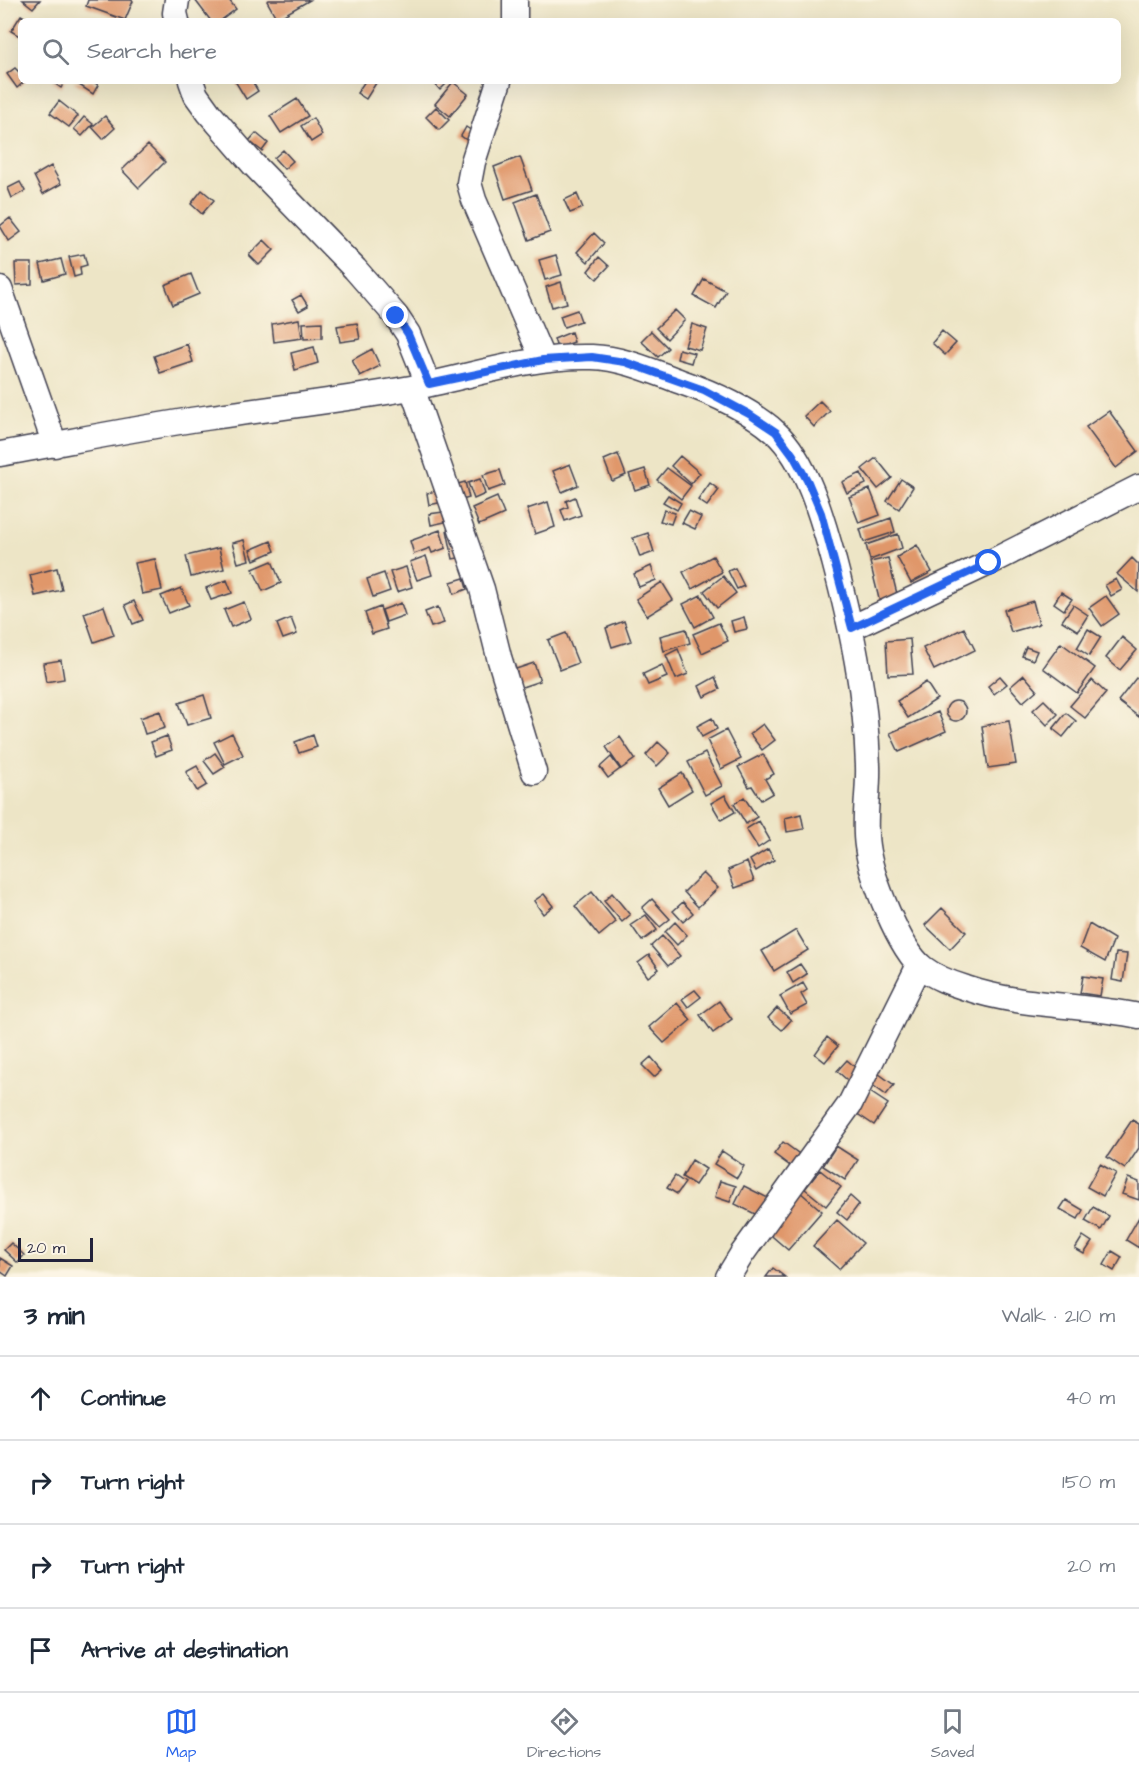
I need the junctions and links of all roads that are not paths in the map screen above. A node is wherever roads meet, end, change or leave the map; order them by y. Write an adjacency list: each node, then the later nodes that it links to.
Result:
1 (177, 0): 3 (street)
2 (515, 0): 4 (street)
3 (176, 18)
4 (515, 18)
5 (192, 84): 9 (street)
6 (498, 84): 8 (street)
7 (0, 289): 10 (street)
8 (543, 360): 9 (street); 13 (street)
9 (420, 386): 10 (street); 14 (street)
10 (56, 445): 11 (street)
11 (0, 454)
12 (1139, 487): 13 (street)
13 (852, 628): 15 (street)
14 (534, 772)
15 (919, 965): 16 (street); 17 (street)
16 (1139, 1016)
17 (728, 1277)

